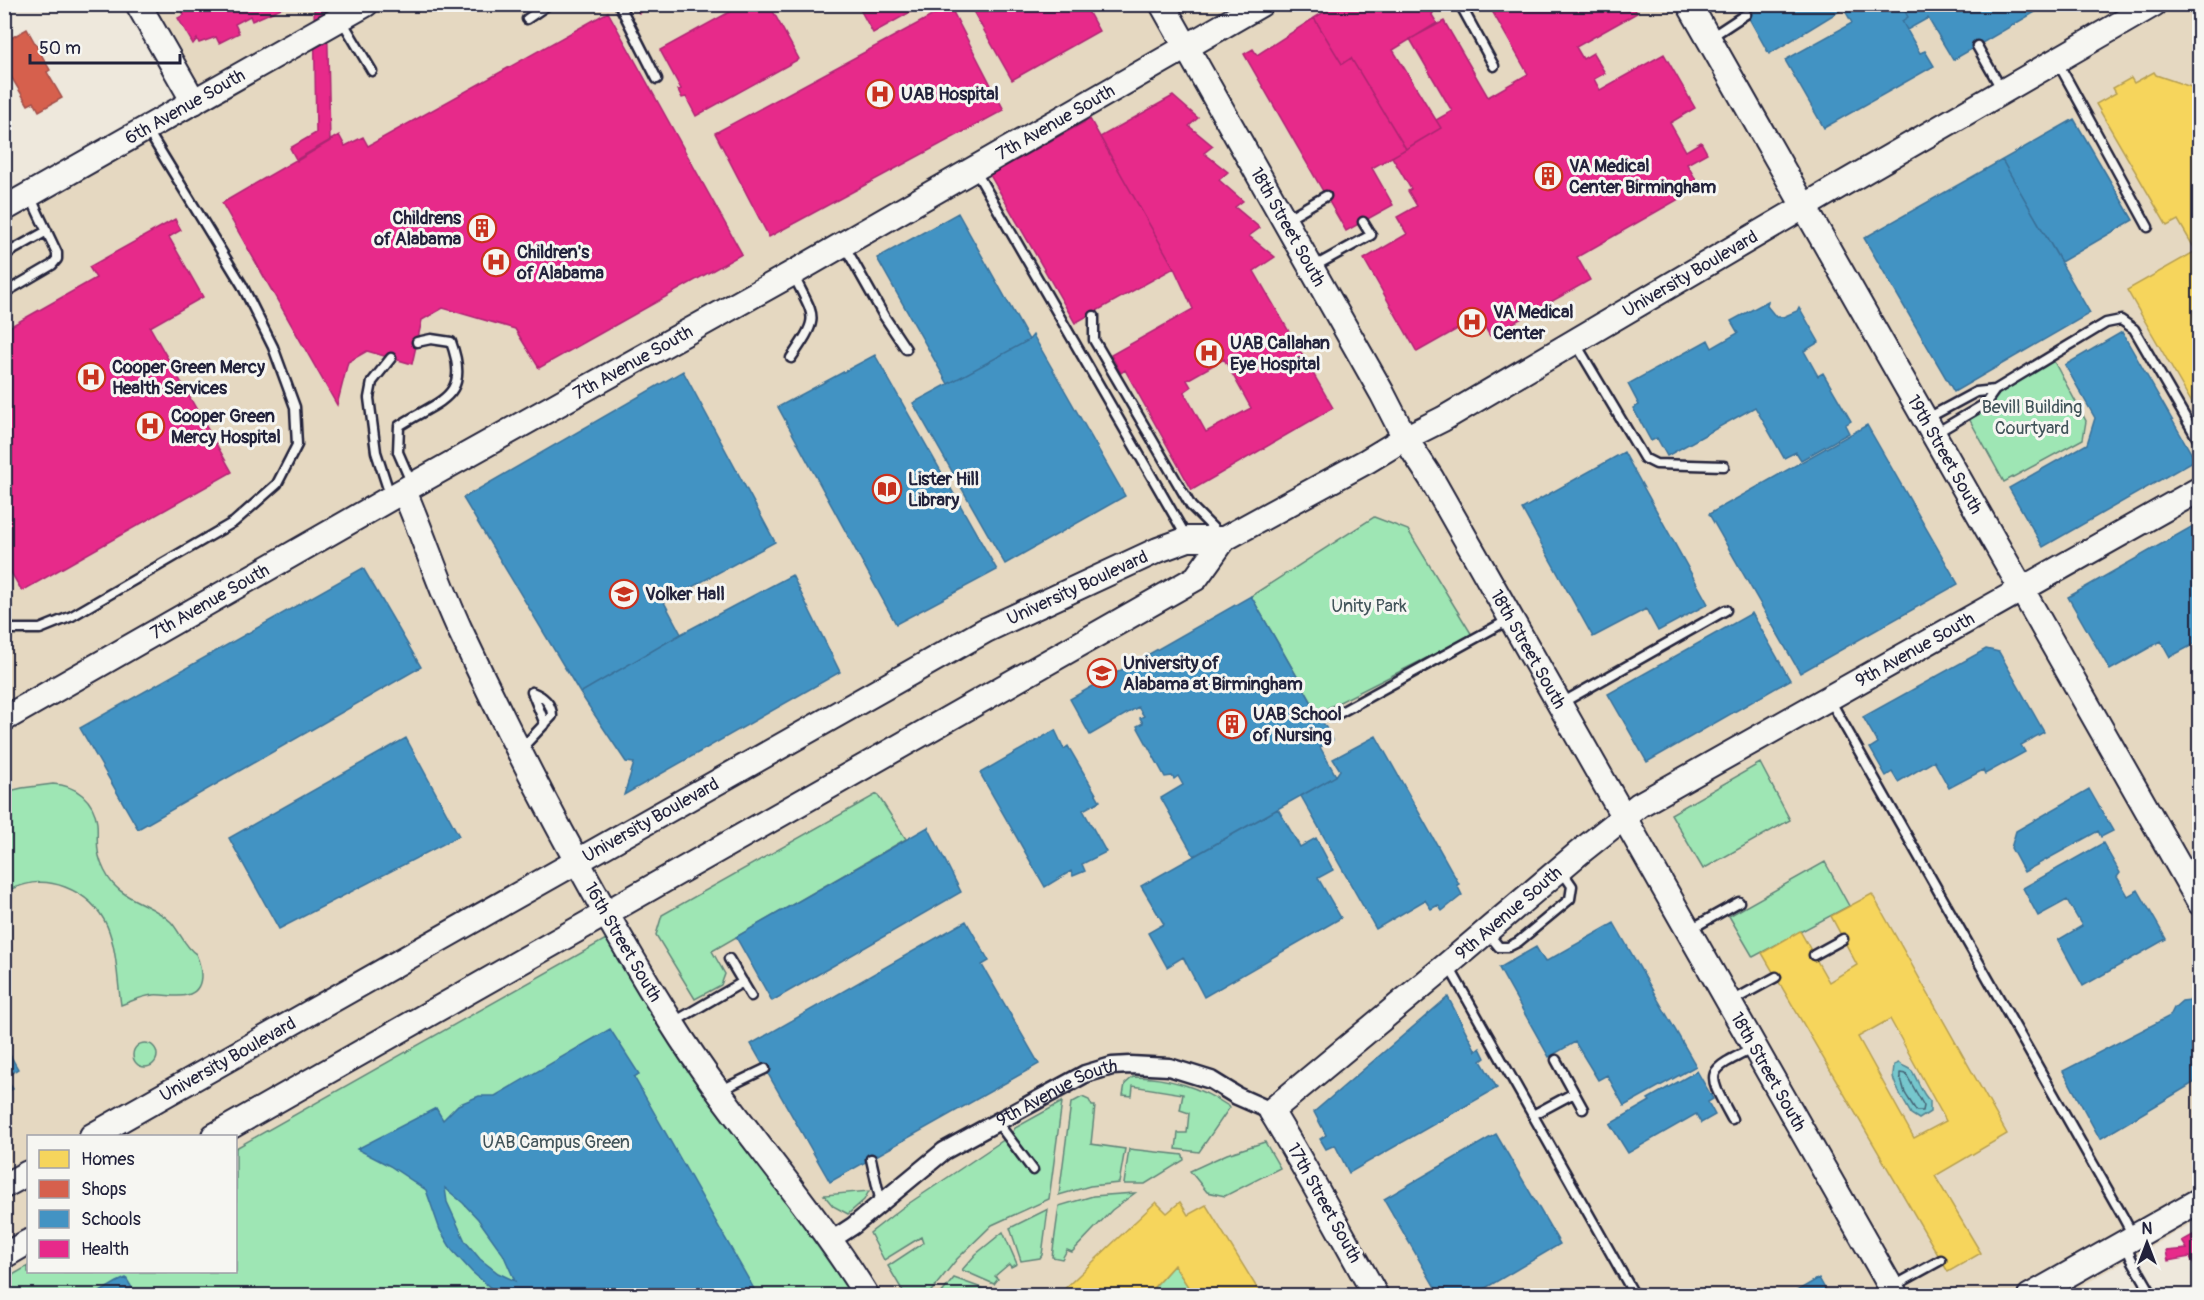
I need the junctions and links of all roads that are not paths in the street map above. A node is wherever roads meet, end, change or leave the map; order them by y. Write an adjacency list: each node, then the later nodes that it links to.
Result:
1 (138, 4): 21 (street)
2 (366, 4): 11 (street, 6th Avenue South)
3 (549, 4): 12 (lane)
4 (619, 4): 19 (lane)
5 (1162, 4): 14 (street, 18th Street South)
6 (1261, 4): 14 (street, 7th Avenue South)
7 (1460, 4): 17 (lane)
8 (1689, 4): 13 (street, 19th Street South)
9 (2154, 4): 16 (street, University Boulevard)
10 (1746, 14): 13 (lane)
11 (341, 19): 18 (lane); 21 (street, 6th Avenue South)
12 (527, 19)
13 (1708, 38): 26 (street, 19th Street South)
14 (1186, 46): 23 (street, 7th Avenue South); 28 (street, 18th Street South)
15 (1977, 46): 20 (lane)
16 (2057, 61): 20 (street, University Boulevard); 30 (lane)
17 (1494, 66)
18 (372, 71)
19 (657, 79)
20 (2003, 92): 26 (street, University Boulevard)
21 (194, 102): 22 (street, 6th Avenue South)
22 (147, 129): 24 (street, 6th Avenue South); 55 (lane)
23 (974, 169): 32 (street, 7th Avenue South); 51 (lane)
24 (30, 195): 27 (street, 6th Avenue South); 31 (lane)
25 (1326, 196): 28 (lane)
26 (1804, 207): 38 (street, University Boulevard); 44 (street, 19th Street South)
27 (4, 209)
28 (1283, 221): 34 (street, 18th Street South)
29 (1363, 222): 34 (lane)
30 (2148, 227)
31 (47, 231): 33 (lane); 36 (lane)
32 (843, 244): 35 (street, 7th Avenue South); 40 (lane)
33 (4, 255)
34 (1310, 269): 45 (street, 18th Street South)
35 (793, 273): 42 (lane); 49 (street, 7th Avenue South)
36 (4, 293)
37 (1094, 316): 50 (lane)
38 (1574, 341): 45 (street, University Boulevard); 47 (lane)
39 (417, 342): 49 (lane)
40 (906, 349)
41 (391, 358): 49 (lane)
42 (791, 358)
43 (1995, 390): 44 (lane); 44 (lane); 46 (lane)
44 (1929, 427): 52 (street, 19th Street South)
45 (1405, 438): 50 (street, University Boulevard); 54 (street, 18th Street South)
46 (2199, 443)
47 (1724, 466)
48 (2199, 489): 52 (street, 9th Avenue South)
49 (402, 491): 59 (street, 7th Avenue South); 61 (street, 16th Street South)
50 (1224, 538): 51 (street, University Boulevard); 66 (street, University Boulevard)
51 (1188, 539): 63 (street, University Boulevard)
52 (2021, 590): 56 (street, 9th Avenue South); 65 (street, 19th Street South)
53 (1726, 610): 57 (lane)
54 (1511, 619): 57 (street, 18th Street South); 58 (lane)
55 (4, 629)
56 (1829, 699): 62 (street, 9th Avenue South); 96 (lane)
57 (1560, 704): 62 (street, 18th Street South)
58 (1332, 717)
59 (4, 719)
60 (545, 724): 61 (lane)
61 (520, 751): 63 (street, 16th Street South)
62 (1624, 817): 67 (street, 18th Street South); 71 (street, 9th Avenue South)
63 (576, 862): 66 (street, 16th Street South); 87 (street, University Boulevard)
64 (1739, 902): 67 (lane)
65 (2199, 903)
66 (607, 913): 76 (street, 16th Street South); 88 (street, University Boulevard)
67 (1689, 930): 75 (street, 18th Street South)
68 (1843, 939): 69 (lane)
69 (1814, 956)
70 (729, 959): 73 (lane)
71 (1448, 964): 83 (street, 9th Avenue South); 84 (lane)
72 (1776, 977): 75 (lane)
73 (743, 982): 74 (lane); 76 (lane)
74 (751, 996)
75 (1729, 1002): 77 (street, 18th Street South)
76 (671, 1023): 80 (street, 16th Street South)
77 (1755, 1048): 85 (lane); 100 (street, 18th Street South)
78 (1556, 1060): 81 (lane)
79 (765, 1069): 80 (lane)
80 (718, 1091): 95 (street, 16th Street South)
81 (1574, 1093): 82 (lane); 84 (lane)
82 (1583, 1109)
83 (1271, 1111): 86 (street, 9th Avenue South); 102 (street, 17th Street South)
84 (1533, 1115): 103 (lane)
85 (1732, 1119)
86 (997, 1122): 90 (lane); 94 (street, 9th Avenue South)
87 (96, 1135)
88 (218, 1135)
89 (871, 1159): 94 (lane)
90 (1033, 1170)
91 (27, 1174): 92 (street)
92 (4, 1186)
93 (2199, 1200): 96 (street)
94 (881, 1203): 95 (street, 9th Avenue South)
95 (830, 1241): 101 (street, 16th Street South)
96 (2129, 1241): 104 (street); 105 (lane)
97 (27, 1243): 98 (street)
98 (4, 1256)
99 (1941, 1260): 100 (lane)
100 (1894, 1292)
101 (867, 1296)
102 (1376, 1296)
103 (1635, 1296)
104 (2030, 1296)
105 (2153, 1296)

